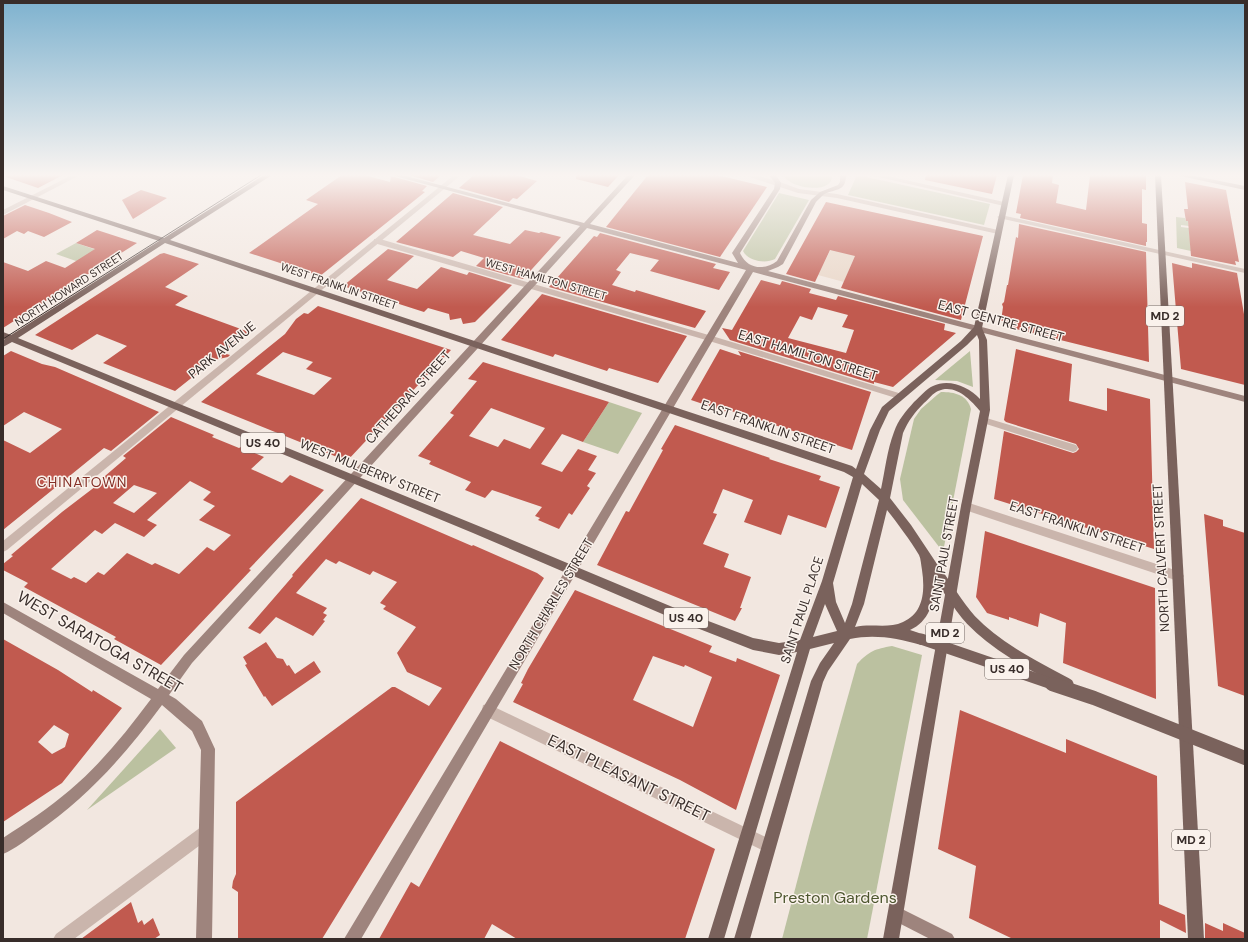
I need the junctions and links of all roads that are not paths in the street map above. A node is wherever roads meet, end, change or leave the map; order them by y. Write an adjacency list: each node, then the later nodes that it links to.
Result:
1 (97, 219): 14 (main road, WEST FRANKLIN STREET / US 40)
2 (200, 219): 14 (main road, NORTH HOWARD STREET)
3 (405, 219): 15 (street, PARK AVENUE)
4 (559, 219): 12 (main road, EAST CENTRE STREET)
5 (591, 219): 12 (main road, CATHEDRAL STREET)
6 (758, 219): 17 (main road)
7 (803, 219): 17 (main road)
8 (939, 219): 13 (street)
9 (1001, 219): 13 (main road, SAINT PAUL STREET / MD 2)
10 (1010, 219): 16 (street)
11 (1160, 219): 16 (main road, NORTH CALVERT STREET / MD 2)
12 (585, 226): 17 (main road, EAST CENTRE STREET); 19 (main road, CATHEDRAL STREET)
13 (998, 232): 21 (main road, SAINT PAUL STREET / MD 2)
14 (165, 241): 20 (main road, WEST FRANKLIN STREET / US 40); 24 (main road, NORTH HOWARD STREET)
15 (377, 242): 19 (street, WEST HAMILTON STREET); 20 (street, PARK AVENUE)
16 (1162, 253): 18 (street); 27 (main road, NORTH CALVERT STREET / MD 2)
17 (751, 269): 21 (main road, EAST CENTRE STREET); 23 (main road, NORTH CHARLES STREET)
18 (1245, 271)
19 (529, 286): 23 (street, WEST HAMILTON STREET); 26 (main road, CATHEDRAL STREET)
20 (316, 292): 26 (main road, WEST FRANKLIN STREET / US 40); 30 (street, PARK AVENUE)
21 (978, 328): 27 (main road, EAST CENTRE STREET); 28 (main road, SAINT PAUL PLACE); 32 (main road, SAINT PAUL STREET / MD 2)
22 (3, 335): 24 (main road, WEST MULBERRY STREET / US 40)
23 (708, 338): 28 (street, EAST HAMILTON STREET); 31 (main road, NORTH CHARLES STREET)
24 (12, 339): 25 (main road, NORTH HOWARD STREET); 30 (main road, WEST MULBERRY STREET / US 40)
25 (3, 344)
26 (475, 344): 31 (main road, WEST FRANKLIN STREET / US 40); 35 (main road, CATHEDRAL STREET)
27 (1168, 378): 29 (main road, EAST CENTRE STREET); 41 (main road, NORTH CALVERT STREET / MD 2)
28 (899, 396): 34 (main road, SAINT PAUL PLACE)
29 (1245, 399)
30 (175, 406): 35 (main road, WEST MULBERRY STREET / US 40); 38 (street, PARK AVENUE)
31 (667, 408): 34 (main road, EAST FRANKLIN STREET / US 40); 40 (main road, NORTH CHARLES STREET)
32 (984, 415): 33 (street); 36 (main road); 37 (main road, SAINT PAUL STREET / MD 2)
33 (1073, 448)
34 (859, 475): 36 (main road, US 40); 42 (main road, SAINT PAUL PLACE)
35 (352, 479): 40 (main road, WEST MULBERRY STREET / US 40); 47 (main road, CATHEDRAL STREET)
36 (884, 499): 39 (main road, US 40); 45 (main road)
37 (966, 506): 41 (street, EAST FRANKLIN STREET); 57 (main road, SAINT PAUL STREET / MD 2)
38 (3, 546)
39 (924, 554): 44 (main road); 48 (main road, US 40, bridge)
40 (571, 571): 46 (main road, US 40); 49 (main road, NORTH CHARLES STREET)
41 (1178, 576): 50 (main road, NORTH CALVERT STREET / MD 2)
42 (828, 581): 45 (main road); 46 (main road, SAINT PAUL PLACE)
43 (3, 607): 47 (main road, WEST SARATOGA STREET)
44 (892, 632): 45 (main road, US 40); 48 (main road, US 40, bridge)
45 (845, 636): 46 (main road, US 40); 55 (main road)
46 (806, 645): 54 (main road, SAINT PAUL PLACE)
47 (160, 696): 53 (main road, WEST SARATOGA STREET); 56 (main road, CATHEDRAL STREET)
48 (1094, 698): 51 (main road, US 40, bridge)
49 (488, 710): 54 (street, EAST PLEASANT STREET); 60 (main road, NORTH CHARLES STREET)
50 (1187, 740): 52 (street); 65 (main road, NORTH CALVERT STREET / MD 2)
51 (1245, 758)
52 (1245, 763)
53 (206, 832): 58 (street); 59 (main road, WEST SARATOGA STREET)
54 (748, 836): 55 (street, EAST PLEASANT STREET); 61 (main road, SAINT PAUL PLACE)
55 (769, 846): 62 (main road)
56 (3, 847)
57 (896, 914): 63 (main road, SAINT PAUL STREET / MD 2); 64 (main road)
58 (61, 939)
59 (204, 939)
60 (352, 939)
61 (716, 939)
62 (742, 939)
63 (891, 939)
64 (947, 939)
65 (1196, 939)

